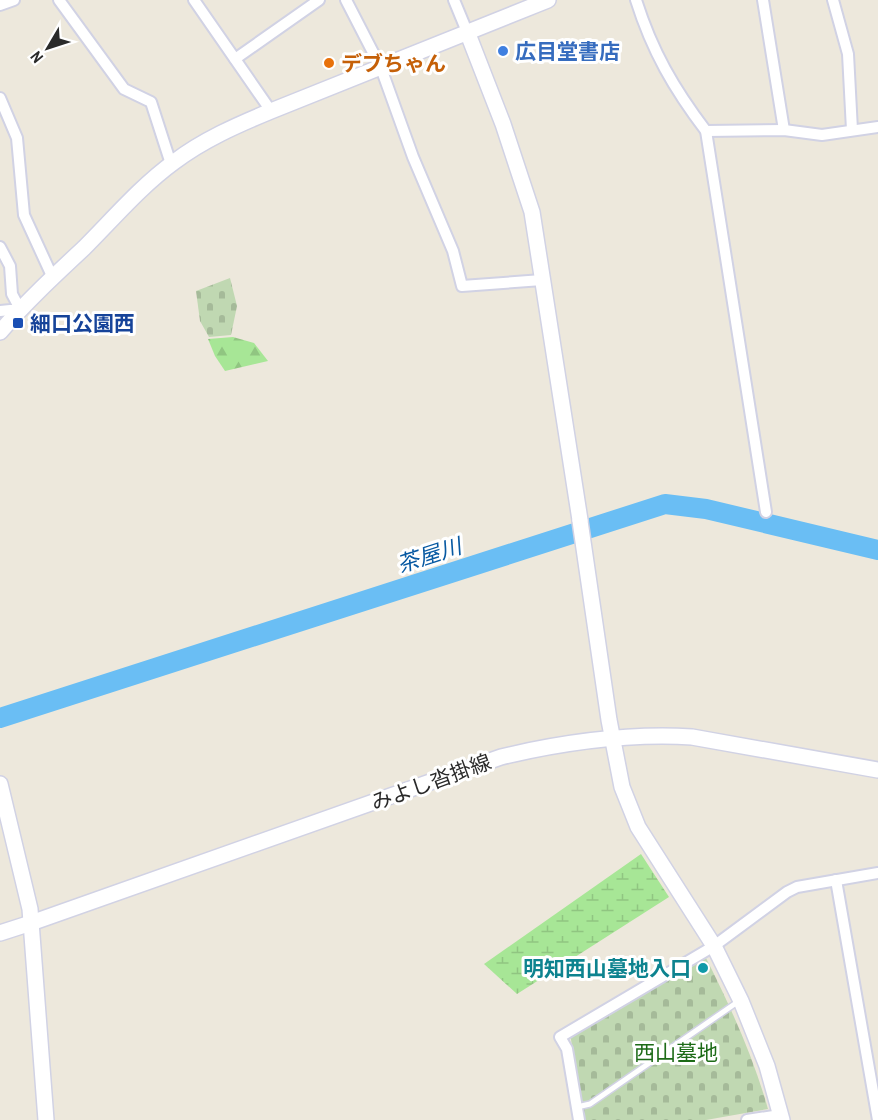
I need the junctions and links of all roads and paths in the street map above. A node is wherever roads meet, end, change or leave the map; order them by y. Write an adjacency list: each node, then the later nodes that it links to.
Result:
1 (14, 0): 11 (street)
2 (59, 0): 21 (street)
3 (194, 0): 13 (street)
4 (320, 0): 13 (street)
5 (346, 0): 14 (street)
6 (454, 0): 12 (street)
7 (548, 0): 12 (street)
8 (636, 0): 20 (street)
9 (763, 0): 18 (street)
10 (833, 0): 19 (street)
11 (0, 5)
12 (468, 34): 14 (street); 24 (street)
13 (235, 59): 16 (street)
14 (381, 68): 16 (street); 24 (street)
15 (0, 98): 23 (street)
16 (271, 111): 21 (street)
17 (878, 127): 19 (street)
18 (784, 130): 19 (street); 20 (street)
19 (852, 130)
20 (706, 131): 28 (street)
21 (171, 164): 23 (street)
22 (0, 247): 25 (street)
23 (52, 276): 25 (street)
24 (542, 280): 29 (street)
25 (20, 309): 26 (street); 27 (street)
26 (0, 311)
27 (0, 332)
28 (766, 512)
29 (613, 737): 30 (street, みよし沓掛線); 34 (street, みよし沓掛線); 36 (street)
30 (878, 770)
31 (0, 784): 34 (street)
32 (878, 873): 33 (street)
33 (836, 880): 36 (street); 38 (street)
34 (31, 923): 35 (street, みよし沓掛線); 41 (street)
35 (0, 933)
36 (714, 946): 37 (street); 39 (street)
37 (741, 1000): 39 (lane); 40 (street)
38 (872, 1052): 44 (street)
39 (577, 1107): 42 (street)
40 (781, 1117): 43 (street)
41 (46, 1120)
42 (579, 1120)
43 (747, 1120)
44 (878, 1120)

